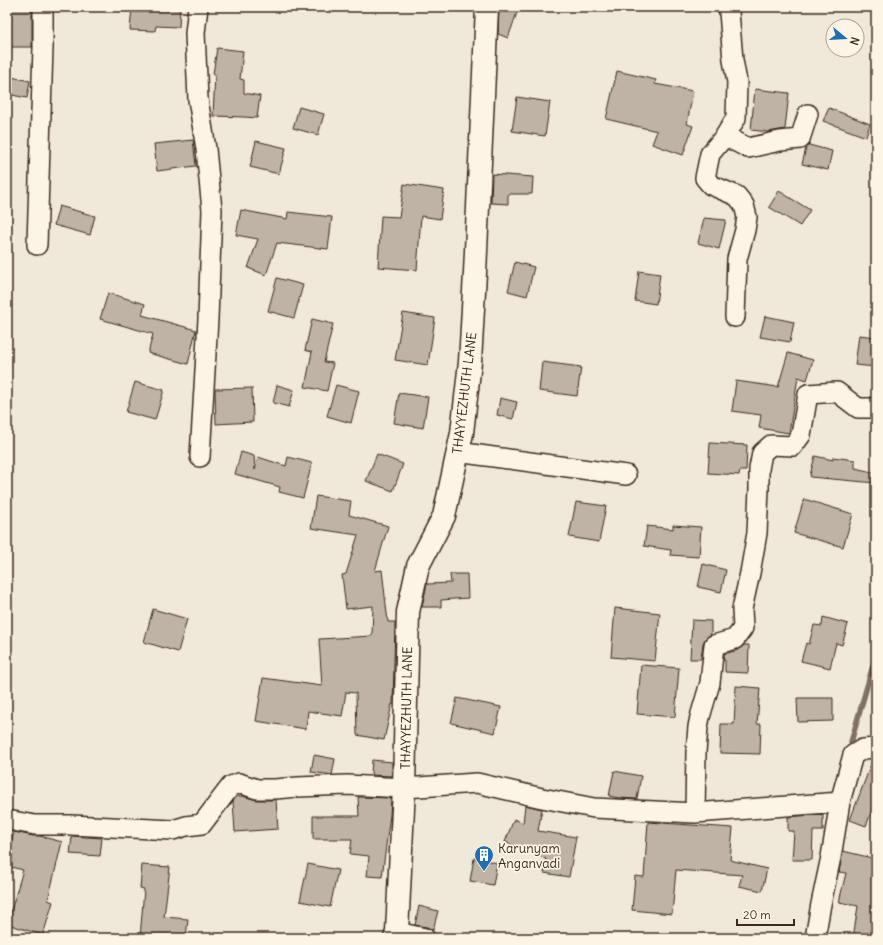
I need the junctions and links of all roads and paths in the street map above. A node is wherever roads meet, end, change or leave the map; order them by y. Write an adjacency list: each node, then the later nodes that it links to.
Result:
1 (43, 7): 7 (street)
2 (198, 7): 11 (street)
3 (487, 7): 10 (street, THAYYEZHUTH LANE)
4 (730, 7): 6 (street)
5 (808, 114): 6 (street)
6 (725, 136): 8 (street)
7 (37, 245)
8 (735, 318)
9 (876, 408): 16 (street)
10 (457, 452): 12 (street); 14 (street, THAYYEZHUTH LANE)
11 (200, 457)
12 (626, 475)
13 (876, 748): 15 (street)
14 (404, 788): 16 (street); 17 (street); 18 (street, THAYYEZHUTH LANE)
15 (840, 802): 16 (street); 20 (street)
16 (695, 813)
17 (7, 820)
18 (396, 935): 19 (street)
19 (425, 938)
20 (815, 938)

